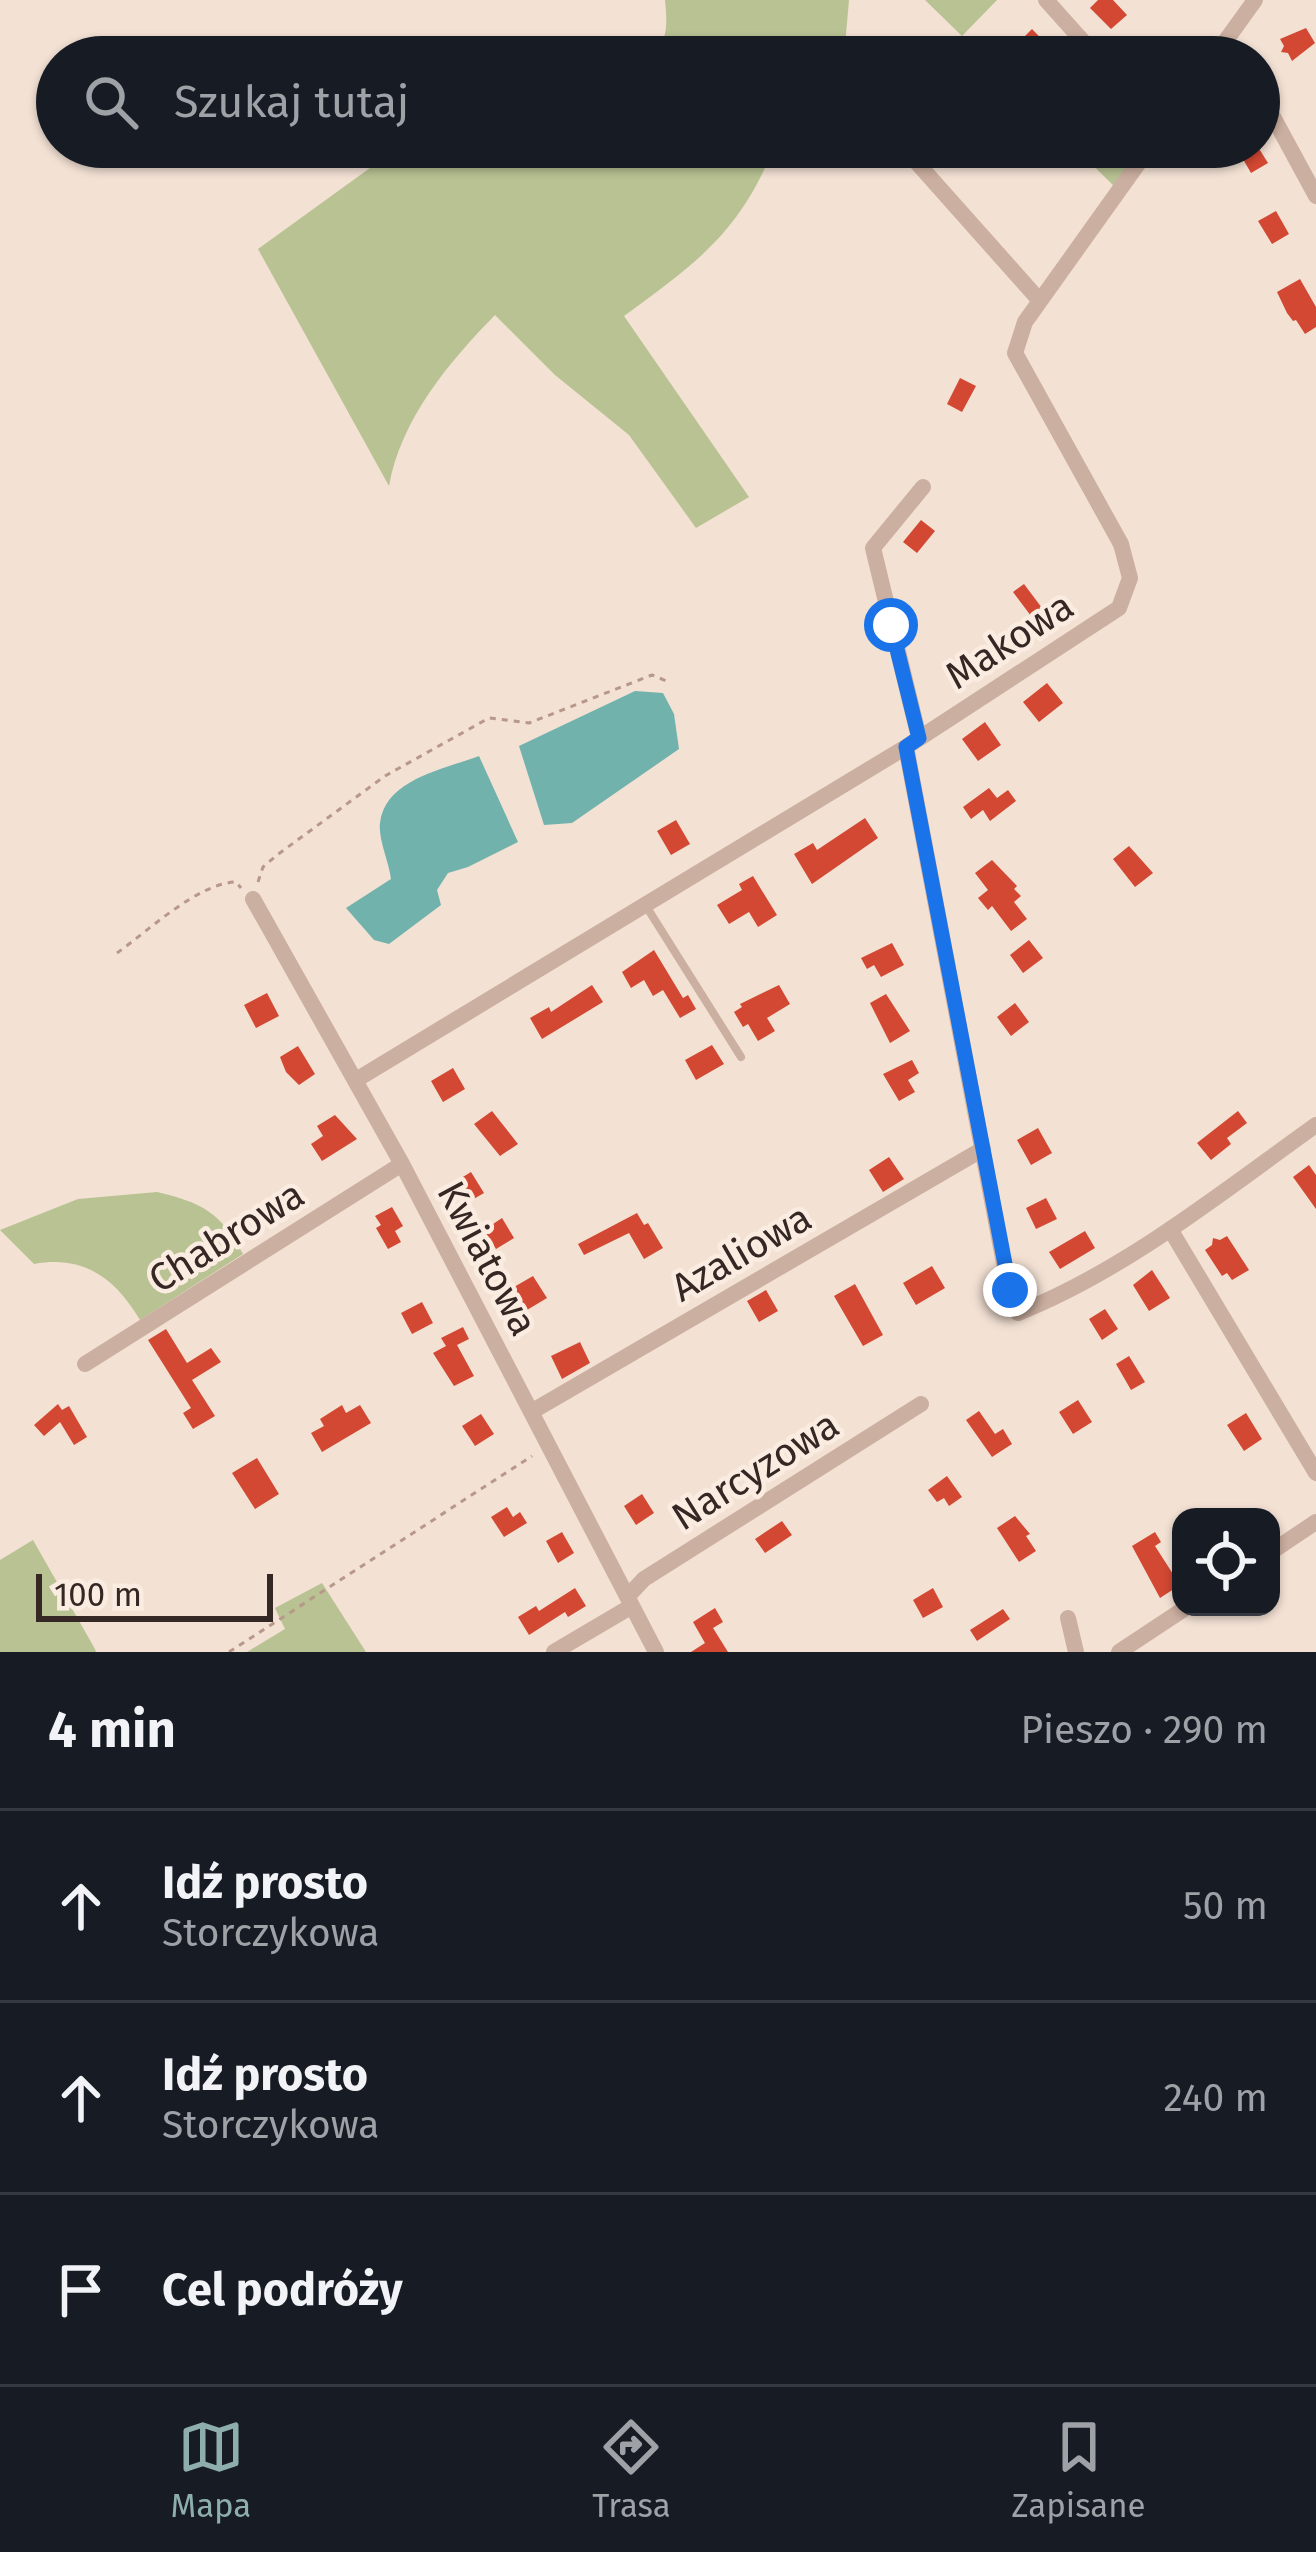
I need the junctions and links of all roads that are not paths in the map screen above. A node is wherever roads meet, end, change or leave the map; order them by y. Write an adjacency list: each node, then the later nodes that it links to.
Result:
1 (1046, 0): 3 (street)
2 (1255, 0): 4 (street)
3 (1078, 36)
4 (1229, 36)
5 (1280, 130): 8 (street)
6 (922, 168): 9 (street)
7 (1135, 168): 9 (street, Makowa)
8 (1316, 196)
9 (1040, 301): 11 (street, Makowa)
10 (923, 488): 11 (street)
11 (912, 743): 13 (street, Makowa); 17 (street)
12 (253, 899): 15 (street, Kwiatowa)
13 (645, 904): 14 (lane); 15 (street, Makowa)
14 (741, 1057)
15 (356, 1080): 18 (street, Kwiatowa)
16 (1316, 1125): 19 (street)
17 (983, 1149): 19 (street); 22 (street, Azaliowa)
18 (402, 1164): 20 (street, Chabrowa); 22 (street, Kwiatowa)
19 (1170, 1229): 23 (street)
20 (86, 1364)
21 (921, 1404): 26 (street, Narcyzowa)
22 (531, 1412): 26 (street, Kwiatowa)
23 (1316, 1473)
24 (1316, 1522): 25 (street)
25 (1280, 1546)
26 (630, 1601): 29 (street, Narcyzowa); 30 (street, Kwiatowa)
27 (1173, 1616): 32 (street)
28 (1069, 1618): 31 (street)
29 (554, 1652)
30 (656, 1652)
31 (1076, 1652)
32 (1119, 1652)

